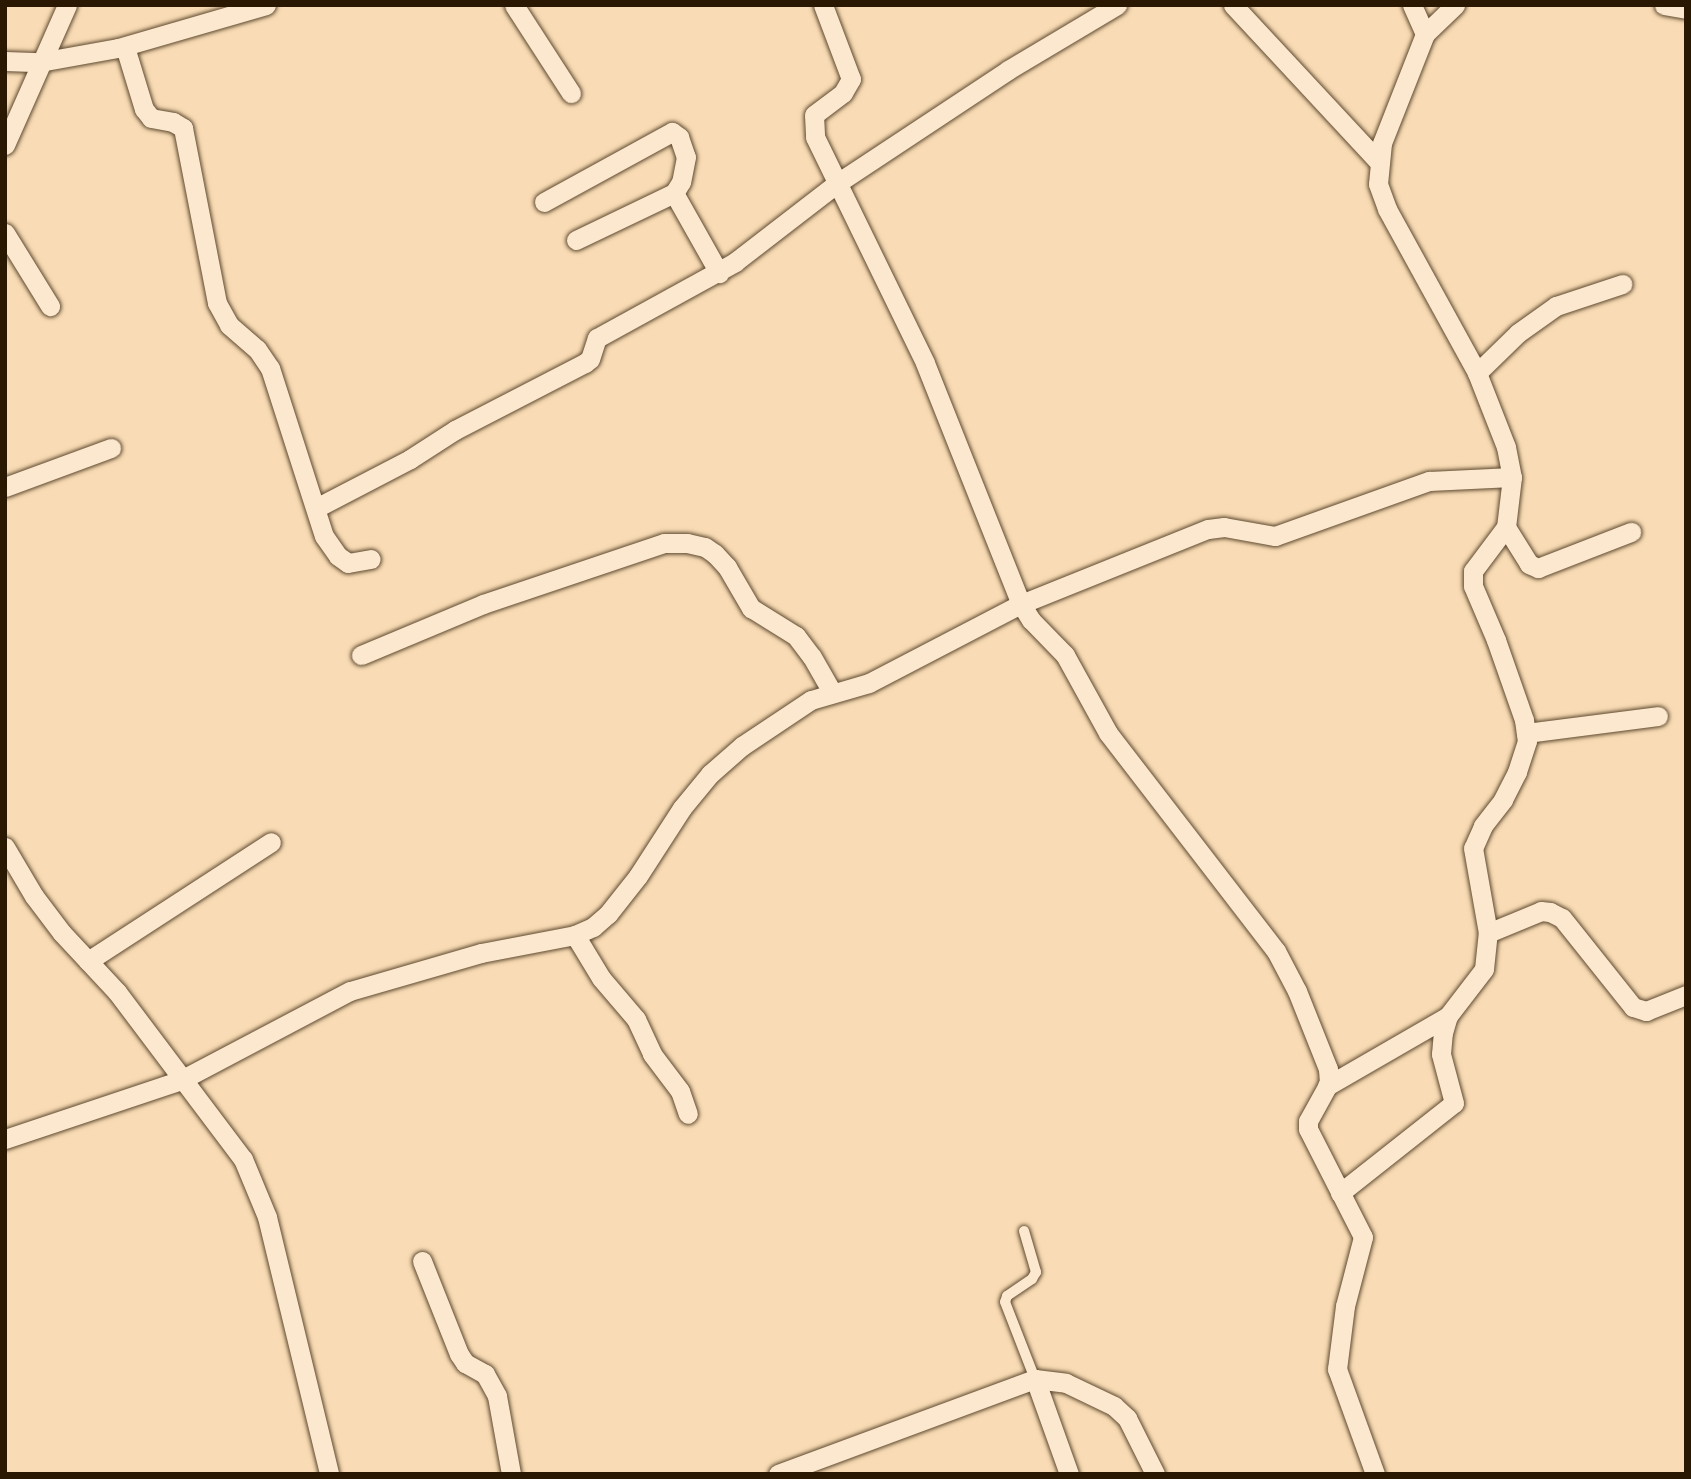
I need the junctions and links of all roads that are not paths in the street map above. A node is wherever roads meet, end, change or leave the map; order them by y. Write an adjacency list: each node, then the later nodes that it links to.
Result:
1 (67, 5): 14 (street)
2 (265, 5): 12 (street)
3 (514, 5): 15 (street)
4 (824, 5): 18 (street)
5 (1117, 5): 18 (street)
6 (1233, 5): 17 (street)
7 (1412, 5): 11 (street)
8 (1455, 5): 11 (street)
9 (1664, 5): 10 (street)
10 (1686, 9)
11 (1425, 34): 17 (street)
12 (125, 47): 14 (street); 30 (street)
13 (5, 61): 14 (street)
14 (40, 62): 16 (street)
15 (571, 93)
16 (5, 145)
17 (1379, 162): 26 (street)
18 (836, 184): 23 (street); 34 (street)
19 (674, 192): 20 (street); 22 (street); 23 (street)
20 (544, 202)
21 (5, 233): 25 (street)
22 (576, 240)
23 (719, 273): 30 (street)
24 (1622, 284): 26 (street)
25 (50, 306)
26 (1477, 373): 28 (street)
27 (111, 448): 29 (street)
28 (1512, 477): 31 (street); 34 (street)
29 (5, 487)
30 (316, 508): 33 (street)
31 (1506, 527): 32 (street); 38 (street)
32 (1631, 532)
33 (372, 559)
34 (1021, 604): 36 (street); 47 (street)
35 (361, 655): 36 (street)
36 (832, 692): 42 (street)
37 (1658, 716): 38 (street)
38 (1526, 733): 41 (street)
39 (271, 842): 43 (street)
40 (5, 847): 43 (street)
41 (1488, 933): 44 (street); 45 (street)
42 (575, 934): 46 (street); 48 (street)
43 (89, 961): 46 (street)
44 (1686, 995)
45 (1448, 1016): 47 (street); 50 (street)
46 (181, 1080): 49 (street); 54 (street)
47 (1327, 1086): 50 (street)
48 (688, 1114)
49 (5, 1139)
50 (1340, 1193): 59 (street)
51 (1024, 1231): 53 (lane)
52 (422, 1261): 55 (street)
53 (1035, 1379): 56 (street); 57 (street); 58 (street)
54 (329, 1474)
55 (511, 1474)
56 (778, 1474)
57 (1069, 1474)
58 (1155, 1474)
59 (1376, 1474)

